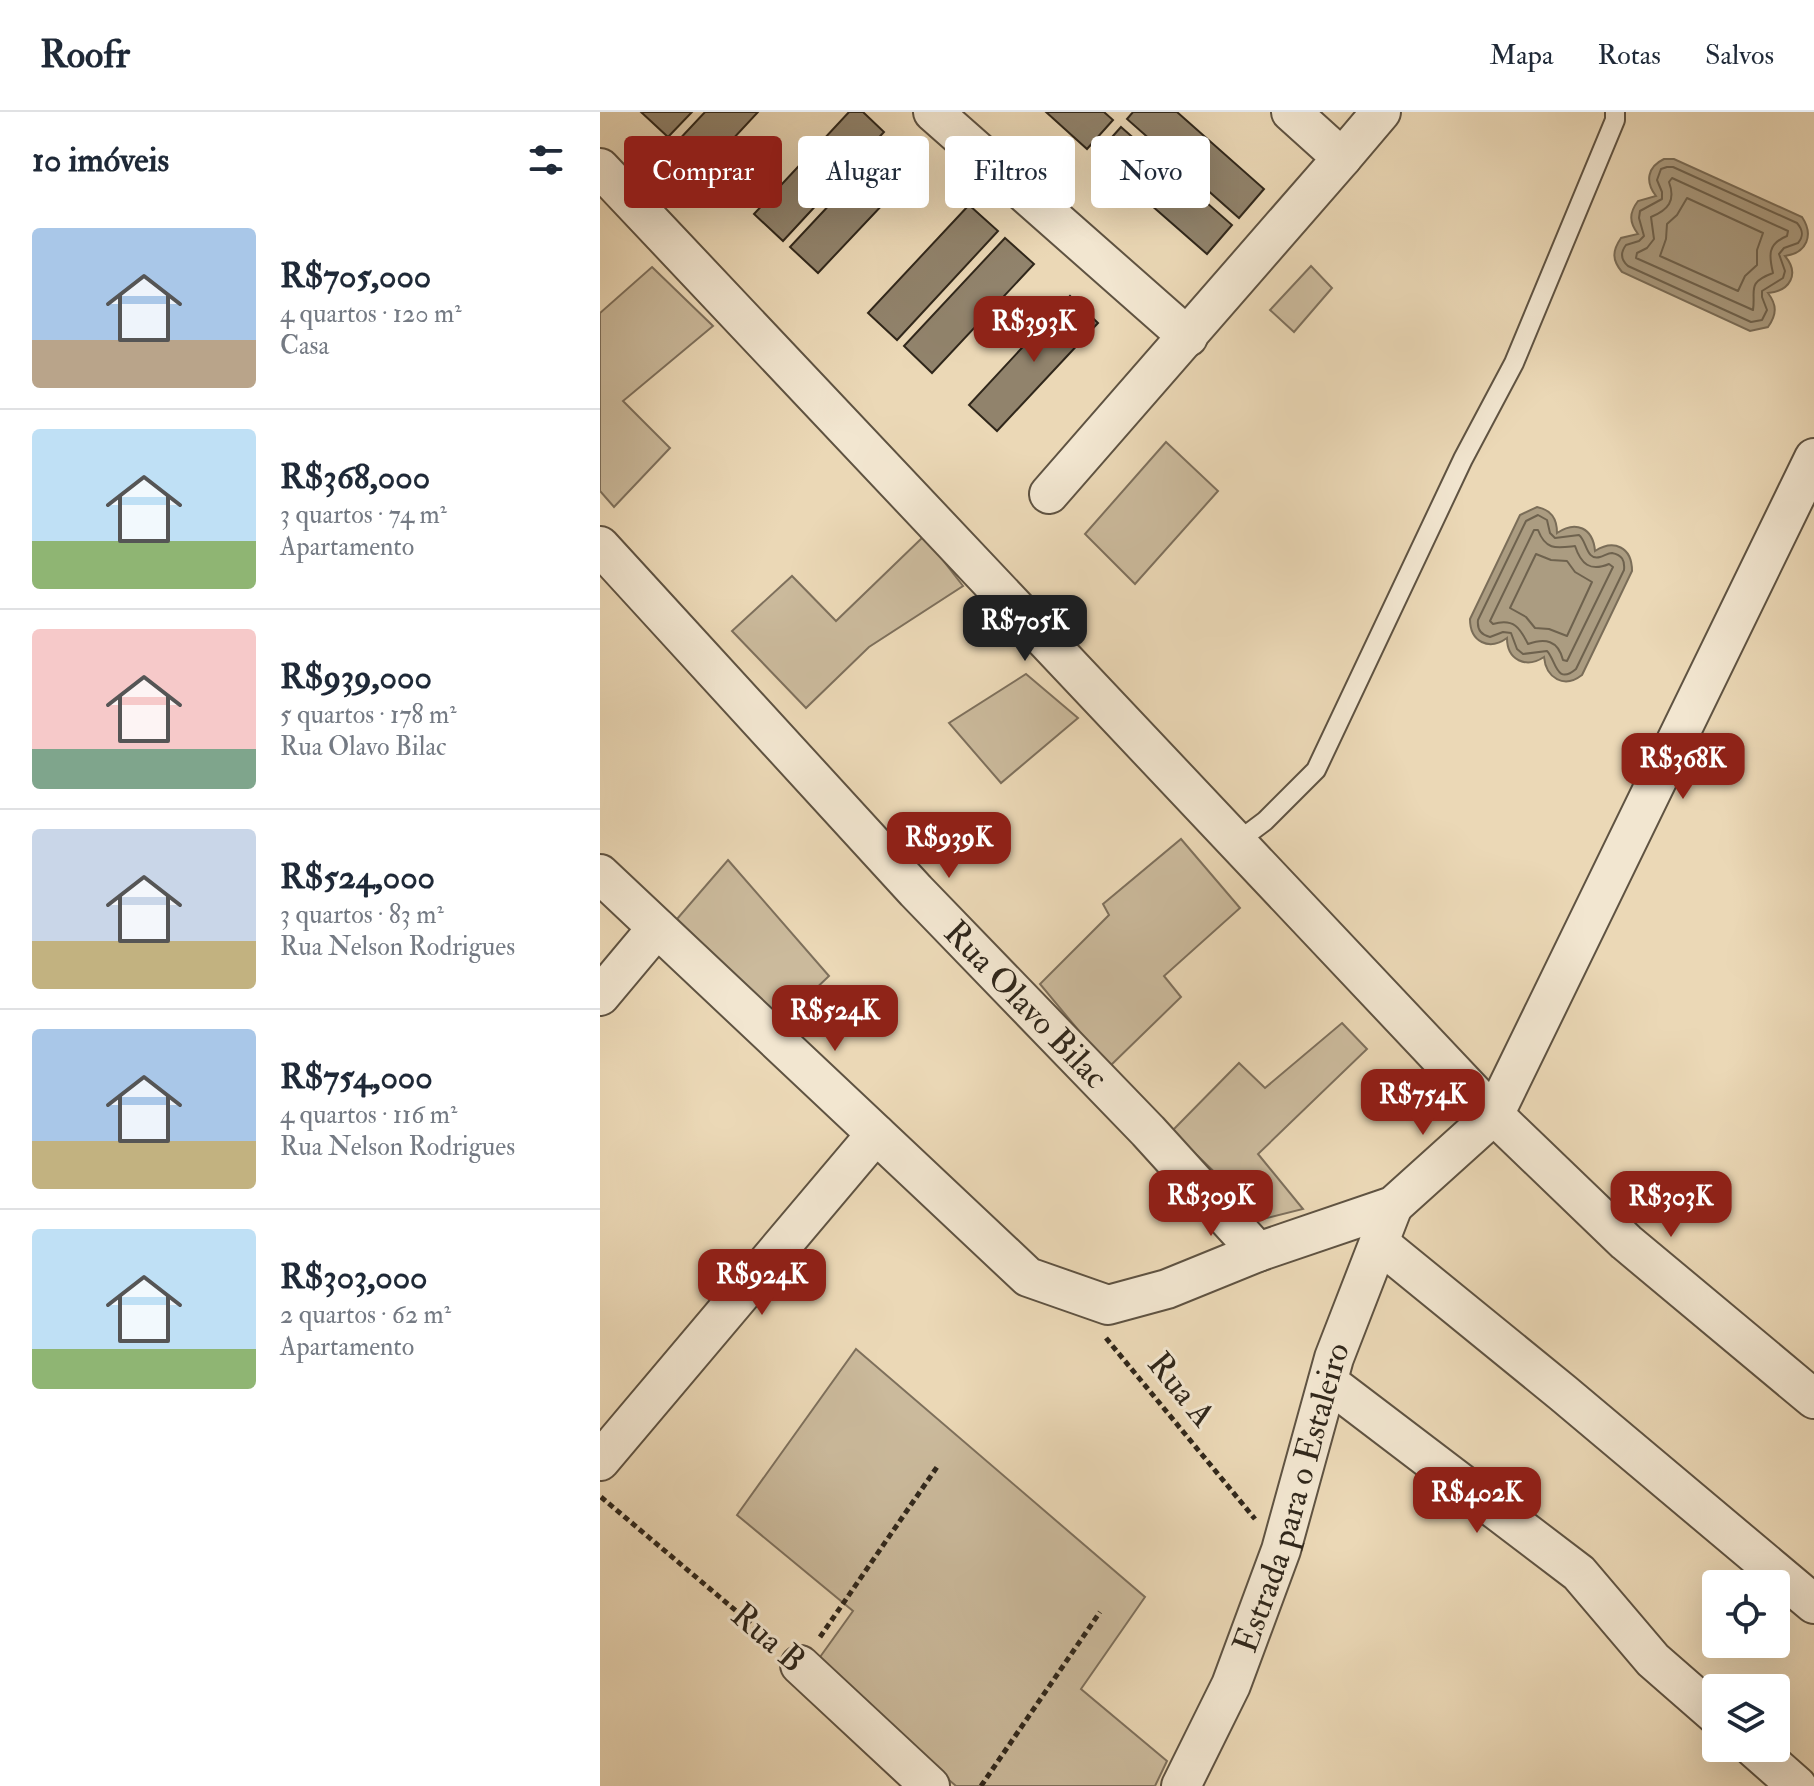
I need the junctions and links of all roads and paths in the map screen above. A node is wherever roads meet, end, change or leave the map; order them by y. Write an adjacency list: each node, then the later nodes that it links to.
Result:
1 (933, 112): 7 (street)
2 (1291, 112): 5 (street)
3 (1381, 112): 5 (street)
4 (1615, 112): 11 (lane)
5 (1342, 158): 7 (street)
6 (600, 168): 11 (street)
7 (1188, 337): 9 (street)
8 (1814, 458): 15 (street)
9 (1049, 494)
10 (600, 546): 19 (street, Rua Olavo Bilac)
11 (1237, 842): 15 (street)
12 (600, 874): 13 (street)
13 (657, 928): 14 (street); 16 (street)
14 (600, 996)
15 (1494, 1115): 17 (street); 22 (street)
16 (876, 1134): 19 (street); 23 (street)
17 (1393, 1206): 18 (street, Estrada para o Estaleiro); 19 (street)
18 (1379, 1243): 21 (street, Estrada para o Estaleiro); 27 (street)
19 (1258, 1252)
20 (1098, 1328): 26 (path, Rua A)
21 (1328, 1382): 26 (street, Estrada para o Estaleiro); 30 (street)
22 (1814, 1399)
23 (600, 1461)
24 (937, 1467): 29 (path)
25 (600, 1496): 29 (path, Rua B)
26 (1281, 1550): 34 (street, Estrada para o Estaleiro)
27 (1814, 1604)
28 (1100, 1612): 33 (path)
29 (800, 1665): 32 (street, Rua B)
30 (1702, 1703)
31 (1770, 1762): 35 (street)
32 (930, 1786)
33 (981, 1786)
34 (1181, 1786)
35 (1797, 1786)

